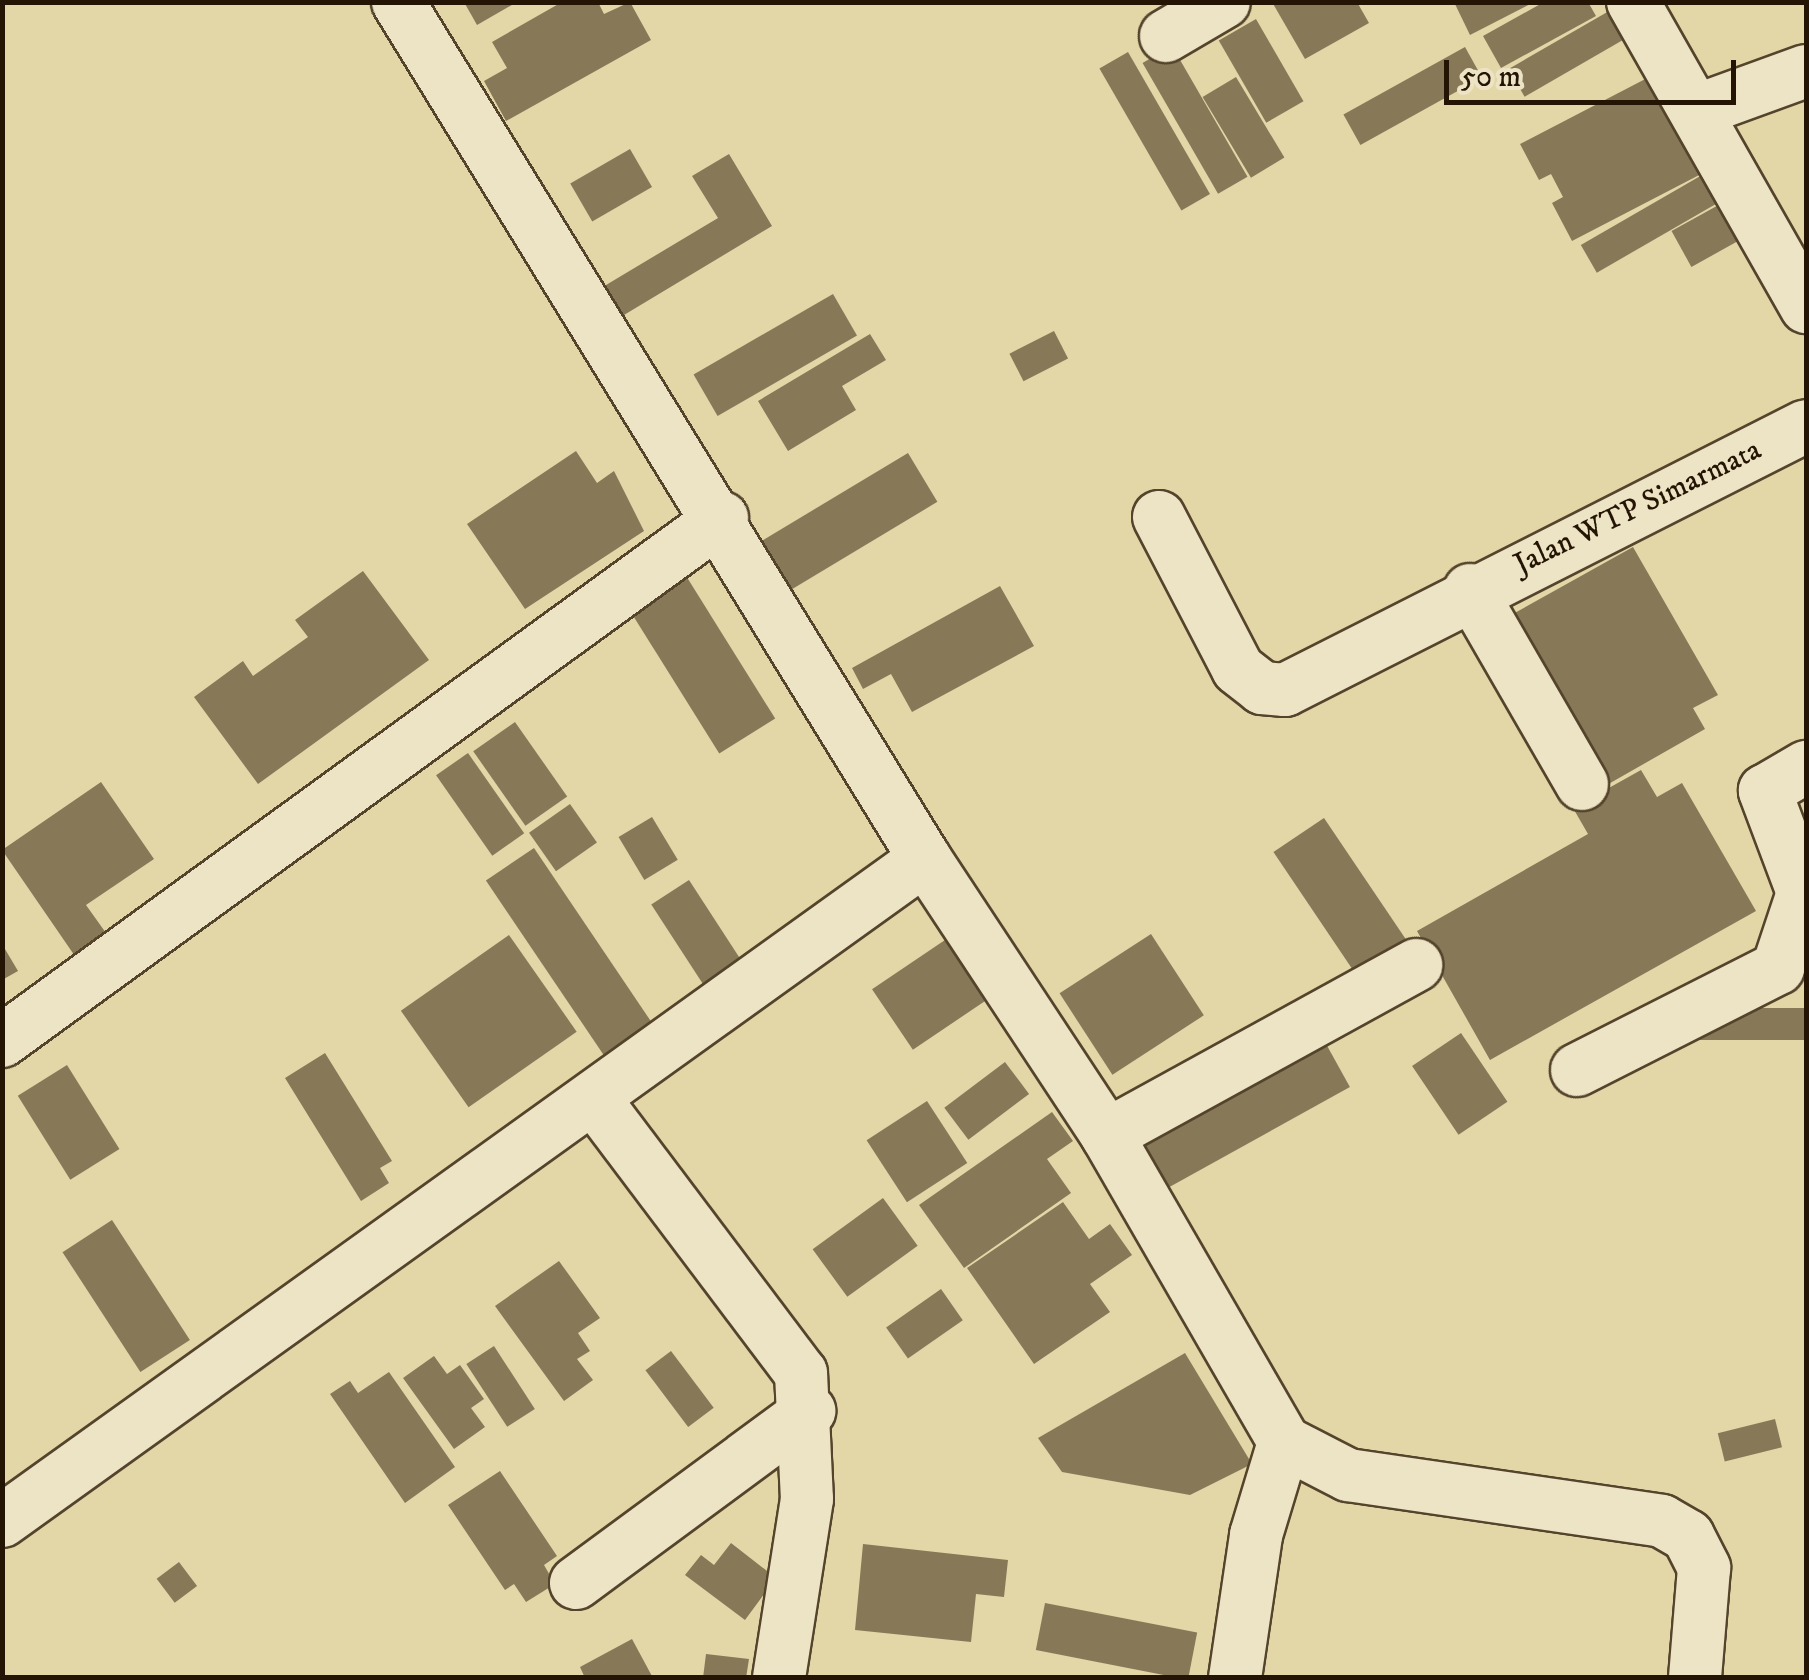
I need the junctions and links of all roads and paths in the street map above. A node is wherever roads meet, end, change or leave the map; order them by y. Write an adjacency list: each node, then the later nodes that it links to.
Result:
1 (398, 2): 10 (street)
2 (1224, 2): 4 (street)
3 (1634, 2): 6 (street)
4 (1166, 36)
5 (1806, 71): 6 (street)
6 (1696, 111): 7 (street)
7 (1806, 306)
8 (1806, 426): 11 (street, Jalan WTP Simarmata)
9 (1159, 517): 11 (street, Jalan WTP Simarmata)
10 (722, 518): 14 (street); 17 (street)
11 (1470, 590): 13 (street)
12 (1806, 766): 15 (street)
13 (1582, 784)
14 (925, 858): 19 (street); 20 (street)
15 (1804, 885): 18 (street)
16 (1416, 965): 20 (street)
17 (2, 1041)
18 (1577, 1070)
19 (596, 1100): 21 (street); 23 (street)
20 (1106, 1135): 22 (street)
21 (810, 1411): 24 (street); 25 (street)
22 (1284, 1442): 26 (street); 27 (street)
23 (2, 1521)
24 (576, 1583)
25 (779, 1678)
26 (1235, 1678)
27 (1696, 1678)

